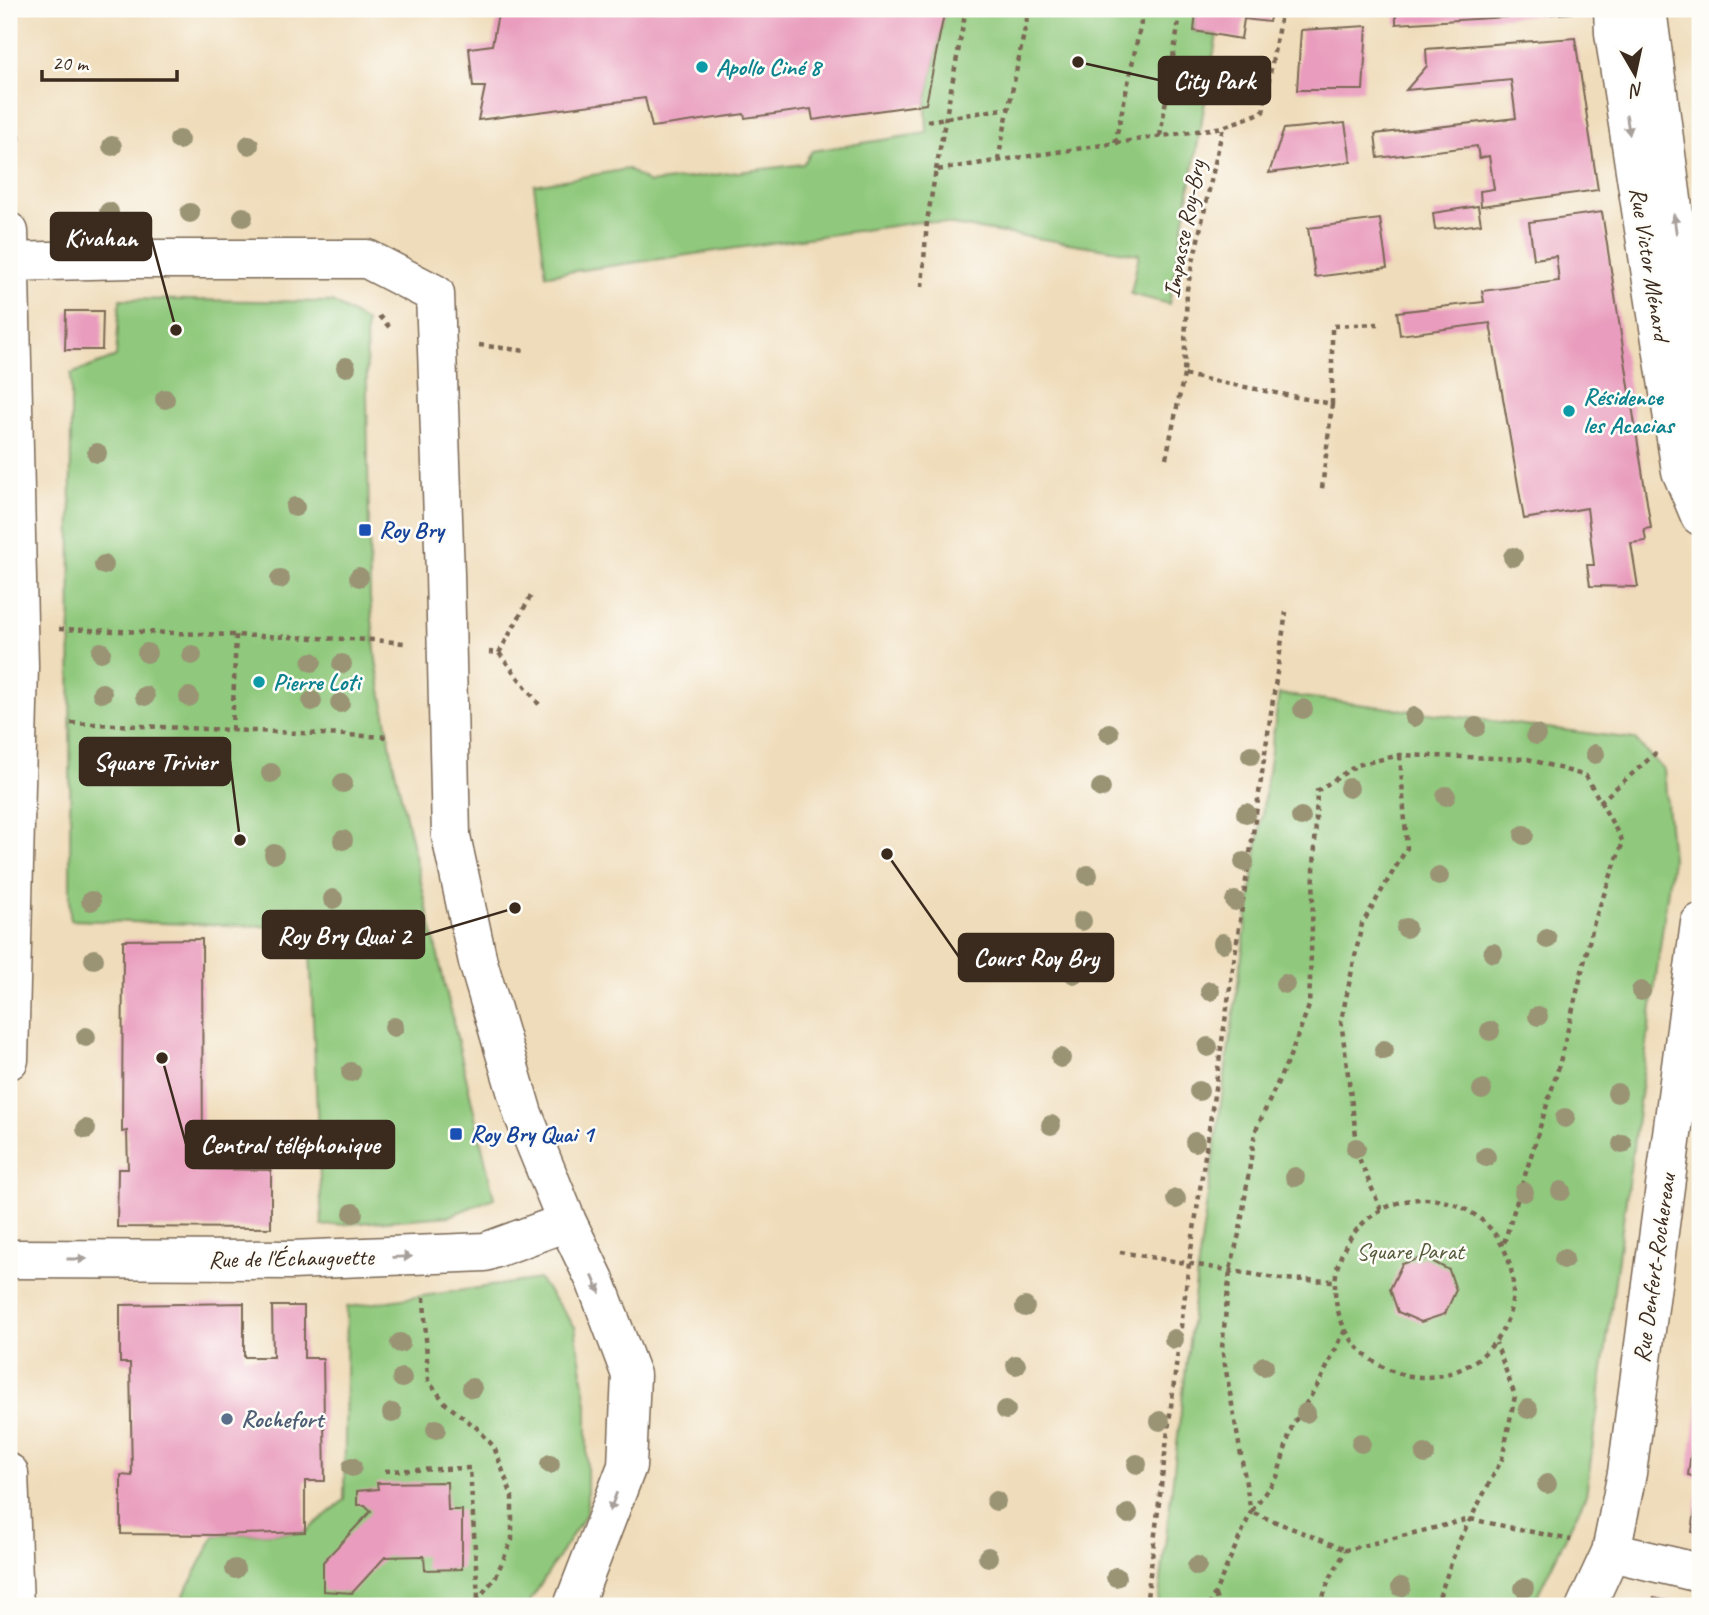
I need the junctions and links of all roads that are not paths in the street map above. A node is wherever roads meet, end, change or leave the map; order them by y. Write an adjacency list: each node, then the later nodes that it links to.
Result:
1 (1613, 9): 6 (street, Rue Victor Ménard, one-way to 6)
2 (1647, 9): 5 (street, Rue Victor Ménard, one-way to 2)
3 (9, 232): 4 (street)
4 (9, 262): 7 (street); 10 (street)
5 (1700, 413)
6 (1700, 516)
7 (14, 666): 9 (street)
8 (1700, 923): 13 (street, Rue Denfert-Rochereau)
9 (9, 1060)
10 (567, 1222): 11 (street, Rue de l'Échauguette, one-way to 10); 16 (street, one-way to 16)
11 (9, 1259)
12 (9, 1473): 15 (street)
13 (1611, 1552): 14 (street); 17 (street, Rue Denfert-Rochereau)
14 (1700, 1573)
15 (18, 1603)
16 (573, 1606)
17 (1586, 1606)

